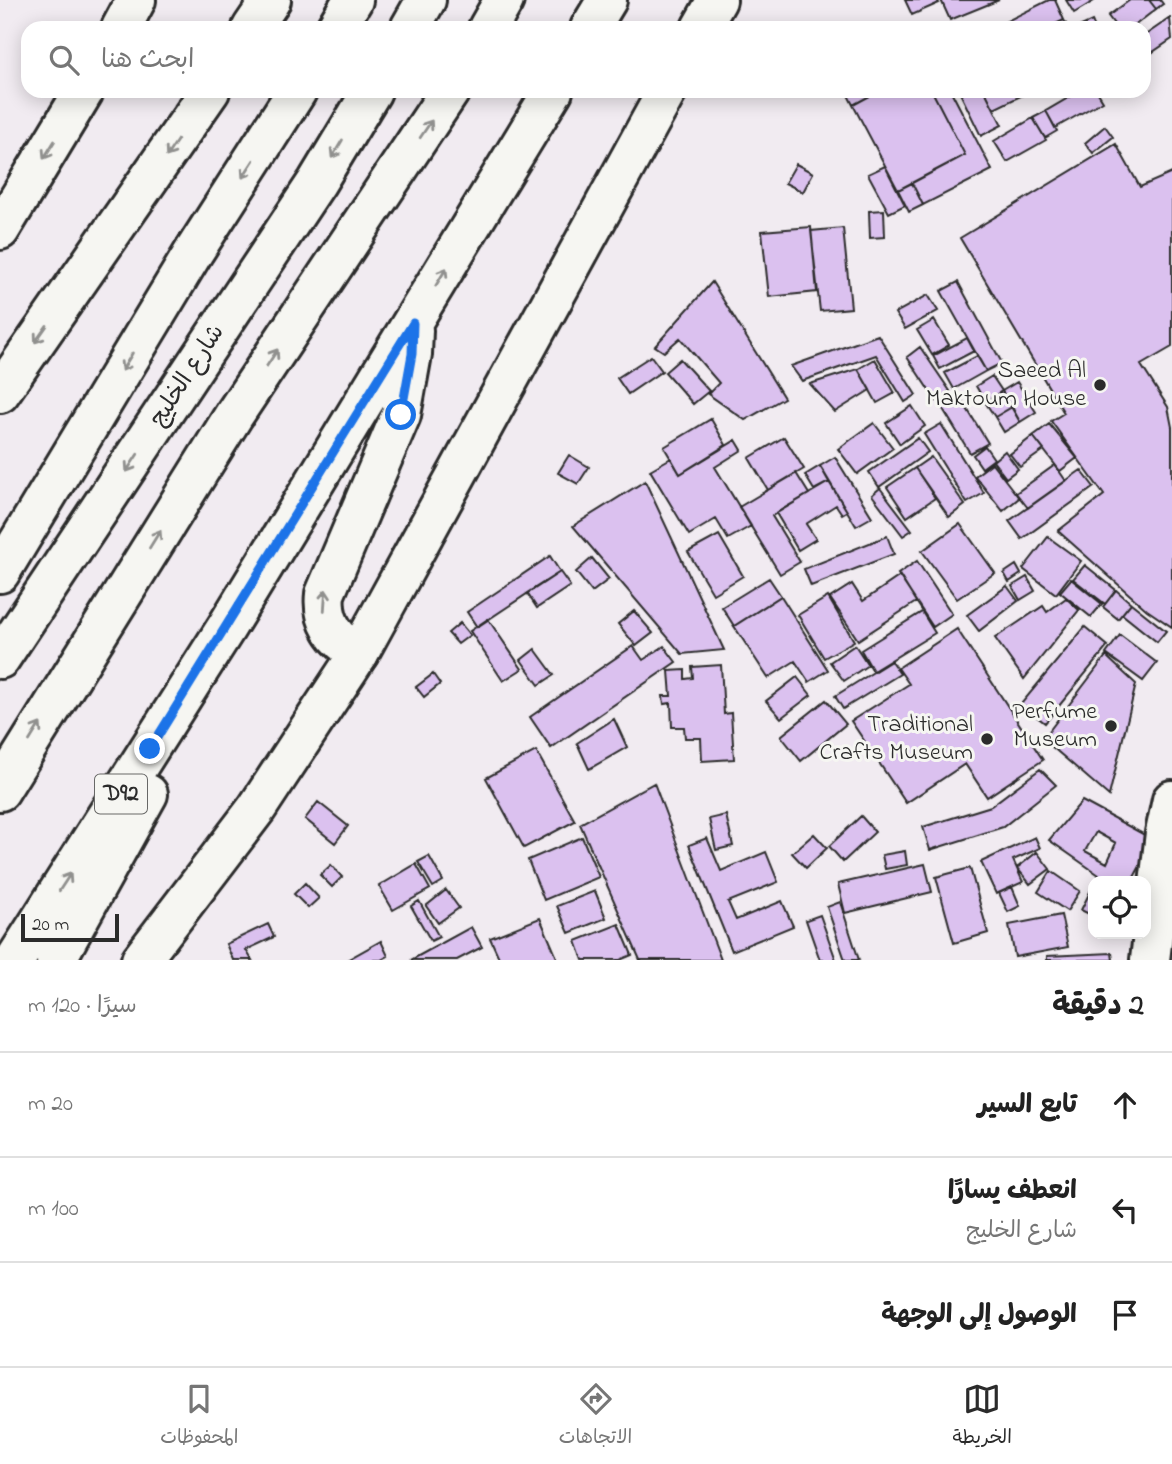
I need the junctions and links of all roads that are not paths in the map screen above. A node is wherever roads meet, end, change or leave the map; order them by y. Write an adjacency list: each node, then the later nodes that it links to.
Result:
1 (136, 0): 8 (main road)
2 (271, 0): 9 (main road)
3 (353, 0): 10 (main road)
4 (426, 0): 11 (main road)
5 (504, 0): 12 (main road)
6 (607, 0): 13 (main road)
7 (717, 0): 14 (main road)
8 (125, 21)
9 (257, 21)
10 (340, 21)
11 (414, 21)
12 (492, 21)
13 (594, 21)
14 (705, 21)
15 (80, 98): 22 (main road, one-way to 22)
16 (205, 98): 24 (main road, one-way to 24)
17 (293, 98): 25 (main road, one-way to 25)
18 (368, 98): 28 (main road, شارع الخليج, one-way to 28)
19 (445, 98): 29 (main road, one-way to 19)
20 (549, 98): 23 (main road, D92, one-way to 20)
21 (663, 98): 27 (main road)
22 (0, 230)
23 (413, 323): 26 (main road, D92); 27 (main road, one-way to 23)
24 (0, 393)
25 (0, 573)
26 (226, 628): 31 (main road, D92, one-way to 26); 32 (main road, D92)
27 (359, 653): 33 (main road)
28 (0, 659)
29 (0, 791)
30 (1172, 800): 34 (main road)
31 (15, 960)
32 (56, 960)
33 (141, 960)
34 (1150, 960)

